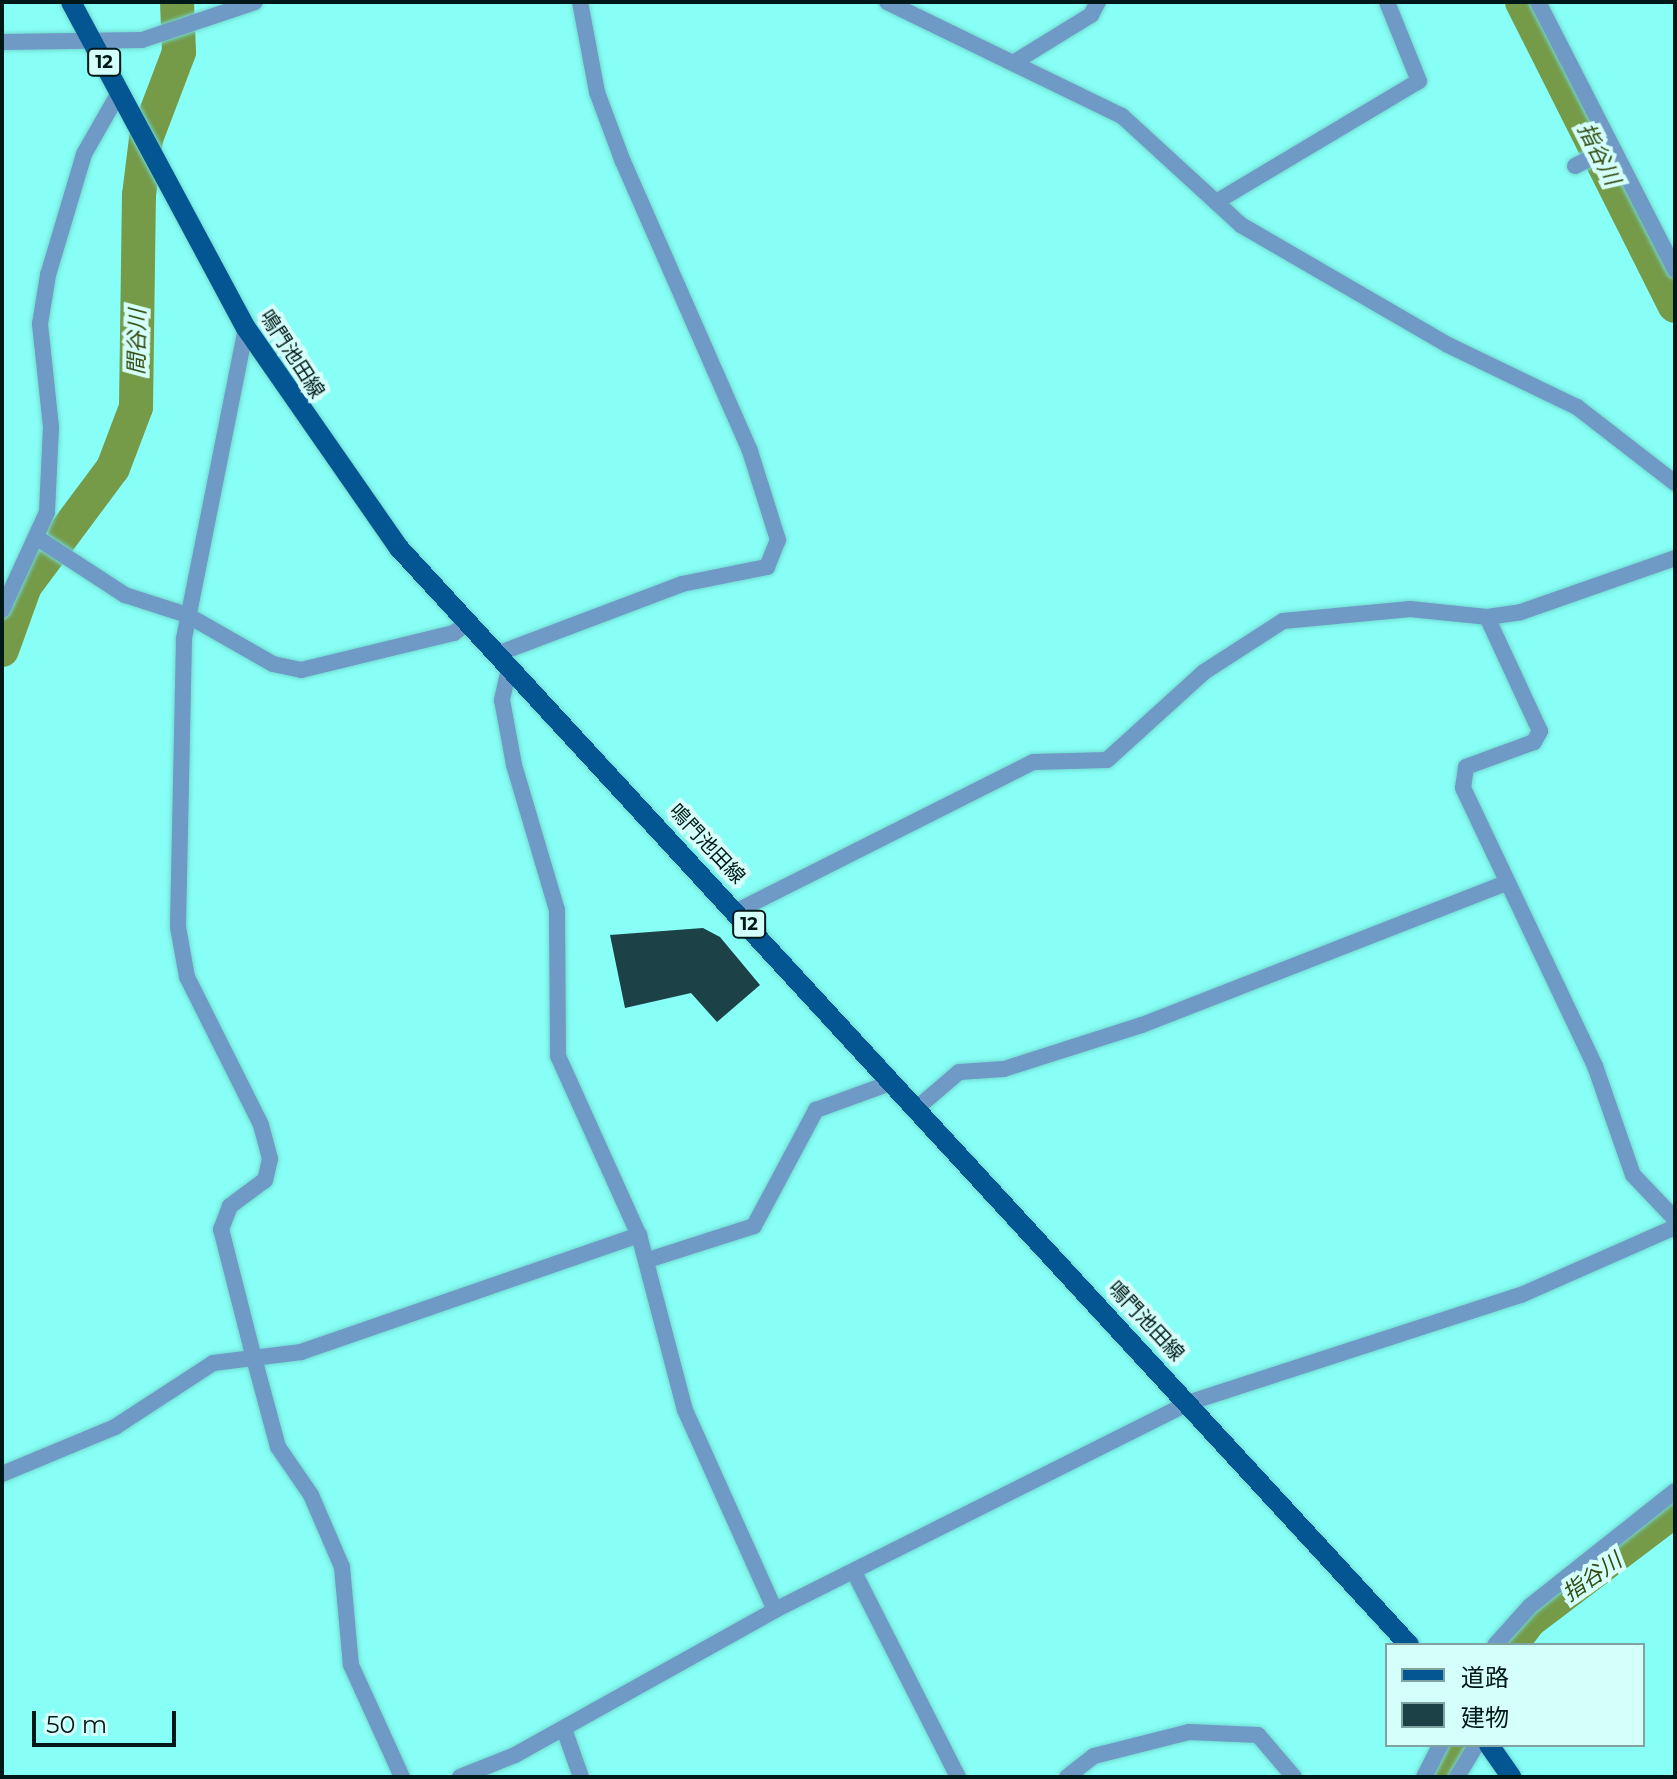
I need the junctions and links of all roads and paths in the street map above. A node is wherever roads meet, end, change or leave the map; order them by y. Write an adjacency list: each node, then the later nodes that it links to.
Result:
1 (71, 2): 9 (main road, 鳴門池田線 / 12)
2 (255, 2): 9 (street)
3 (580, 2): 24 (street)
4 (887, 2): 10 (street)
5 (1098, 2): 10 (street)
6 (1387, 2): 14 (street)
7 (1538, 2): 12 (street)
8 (2, 42): 9 (street)
9 (93, 42): 11 (main road, 鳴門池田線 / 12)
10 (1013, 63): 14 (street)
11 (120, 91): 16 (main road, 鳴門池田線 / 12); 18 (street)
12 (1607, 149): 13 (street); 15 (street)
13 (1578, 165)
14 (1216, 202): 17 (street)
15 (1675, 270)
16 (246, 328): 21 (street); 23 (main road, 鳴門池田線 / 12)
17 (1675, 483)
18 (47, 545): 20 (street); 21 (street)
19 (1675, 558): 22 (street)
20 (2, 610)
21 (187, 615): 23 (street); 33 (street)
22 (1487, 617): 25 (street); 26 (street)
23 (468, 622): 24 (main road, 鳴門池田線 / 12)
24 (503, 662): 26 (main road, 鳴門池田線 / 12); 31 (street)
25 (1506, 883): 28 (street); 29 (street)
26 (737, 911): 27 (main road, 鳴門池田線 / 12)
27 (893, 1082): 28 (main road, 鳴門池田線 / 12); 32 (street)
28 (917, 1108): 34 (main road, 鳴門池田線 / 12)
29 (1675, 1219)
30 (1675, 1227): 34 (street)
31 (639, 1235): 32 (street); 33 (street)
32 (648, 1260): 38 (street)
33 (254, 1358): 35 (street); 45 (street)
34 (1188, 1403): 37 (street); 39 (main road, 鳴門池田線 / 12)
35 (2, 1474)
36 (1675, 1491): 40 (street)
37 (854, 1572): 38 (street); 48 (street)
38 (775, 1610): 41 (street)
39 (1407, 1643)
40 (1497, 1643)
41 (564, 1729): 46 (street); 47 (street)
42 (1439, 1747): 51 (street)
43 (1475, 1747): 52 (street)
44 (1490, 1747): 53 (main road)
45 (402, 1777)
46 (460, 1777)
47 (581, 1777)
48 (958, 1777)
49 (1067, 1777): 50 (street)
50 (1294, 1777)
51 (1424, 1777)
52 (1457, 1777)
53 (1511, 1777)

